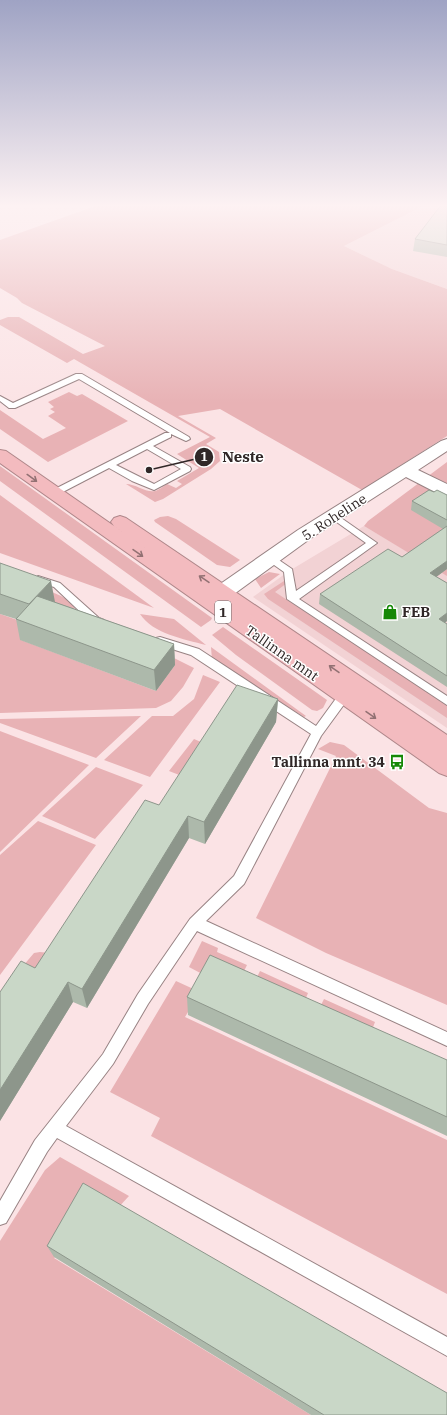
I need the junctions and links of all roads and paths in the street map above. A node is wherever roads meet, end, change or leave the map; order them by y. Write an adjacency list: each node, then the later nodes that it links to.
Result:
1 (0, 398): 4 (lane)
2 (168, 435): 6 (lane)
3 (0, 439): 10 (highway, Tallinna mnt / 1)
4 (186, 439)
5 (447, 444): 9 (street, 5. Roheline)
6 (147, 446): 8 (lane); 8 (lane)
7 (0, 455): 10 (highway, Tallinna mnt / 1, one-way to 10)
8 (110, 465): 10 (lane)
9 (407, 470): 11 (street); 12 (street, 5. Roheline)
10 (61, 490): 15 (highway, Tallinna mnt / 1)
11 (447, 491)
12 (334, 516): 13 (street, 5. Roheline); 16 (lane)
13 (270, 558): 15 (street, 5. Roheline); 16 (lane)
14 (28, 576): 17 (lane)
15 (215, 597): 19 (highway, Tallinna mnt / 1)
16 (292, 599): 20 (lane)
17 (111, 626)
18 (149, 638): 21 (lane)
19 (351, 690): 21 (lane); 22 (highway, Tallinna mnt / 1); 23 (highway, Tallinna mnt / 1, one-way to 23)
20 (447, 701)
21 (317, 733): 24 (lane)
22 (447, 747)
23 (447, 768)
24 (194, 923): 25 (lane); 26 (lane)
25 (447, 1039)
26 (54, 1128): 27 (lane); 28 (lane)
27 (0, 1217)
28 (447, 1347)

